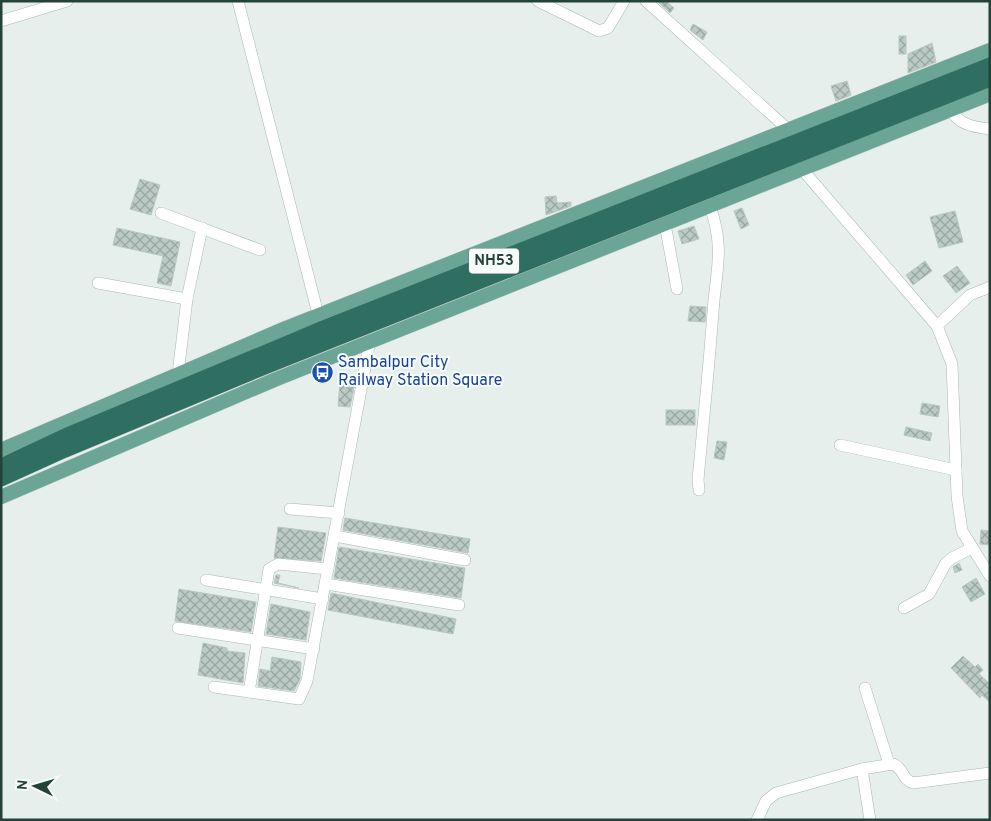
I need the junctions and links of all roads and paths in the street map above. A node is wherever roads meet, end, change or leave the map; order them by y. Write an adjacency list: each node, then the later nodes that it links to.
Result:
1 (67, 1): 6 (street)
2 (238, 1): 26 (street)
3 (538, 1): 4 (street)
4 (624, 1)
5 (646, 1): 12 (street)
6 (1, 21)
7 (990, 50): 12 (main road)
8 (990, 65): 14 (highway, NH53)
9 (990, 79): 26 (highway, NH53)
10 (990, 94): 11 (main road)
11 (950, 109): 13 (street); 15 (main road)
12 (787, 129): 14 (street); 26 (main road)
13 (990, 129)
14 (799, 140): 26 (highway, NH53)
15 (801, 168): 16 (main road); 25 (street)
16 (710, 206): 18 (main road); 34 (street)
17 (161, 213): 19 (street)
18 (665, 224): 23 (street); 27 (main road)
19 (202, 228): 20 (street); 24 (street)
20 (260, 250)
21 (98, 283): 24 (street)
22 (990, 287): 25 (street)
23 (677, 289)
24 (187, 299): 28 (street)
25 (937, 326): 32 (street)
26 (324, 336): 27 (main road); 28 (main road); 31 (highway, NH53); 33 (highway, NH53); 35 (main road)
27 (370, 341): 37 (street)
28 (178, 374): 30 (main road)
29 (840, 445): 32 (street)
30 (1, 450)
31 (1, 466)
32 (956, 470): 39 (street)
33 (1, 479)
34 (699, 490)
35 (1, 497)
36 (290, 509): 37 (street)
37 (339, 513): 38 (street)
38 (335, 536): 40 (street); 42 (street)
39 (972, 548): 41 (street); 49 (street)
40 (465, 560)
41 (986, 565): 43 (street)
42 (328, 569): 45 (street); 46 (street)
43 (990, 576)
44 (206, 580): 46 (street)
45 (326, 584): 47 (street); 48 (street)
46 (265, 589): 47 (street); 51 (street)
47 (323, 598): 52 (street)
48 (459, 605)
49 (904, 608)
50 (178, 628): 51 (street)
51 (258, 640): 52 (street); 55 (street)
52 (314, 649): 55 (street)
53 (214, 687): 55 (street)
54 (865, 688): 56 (street)
55 (249, 692)
56 (889, 764): 57 (street); 58 (street)
57 (862, 769): 59 (street); 60 (street)
58 (990, 773)
59 (757, 820)
60 (870, 820)

